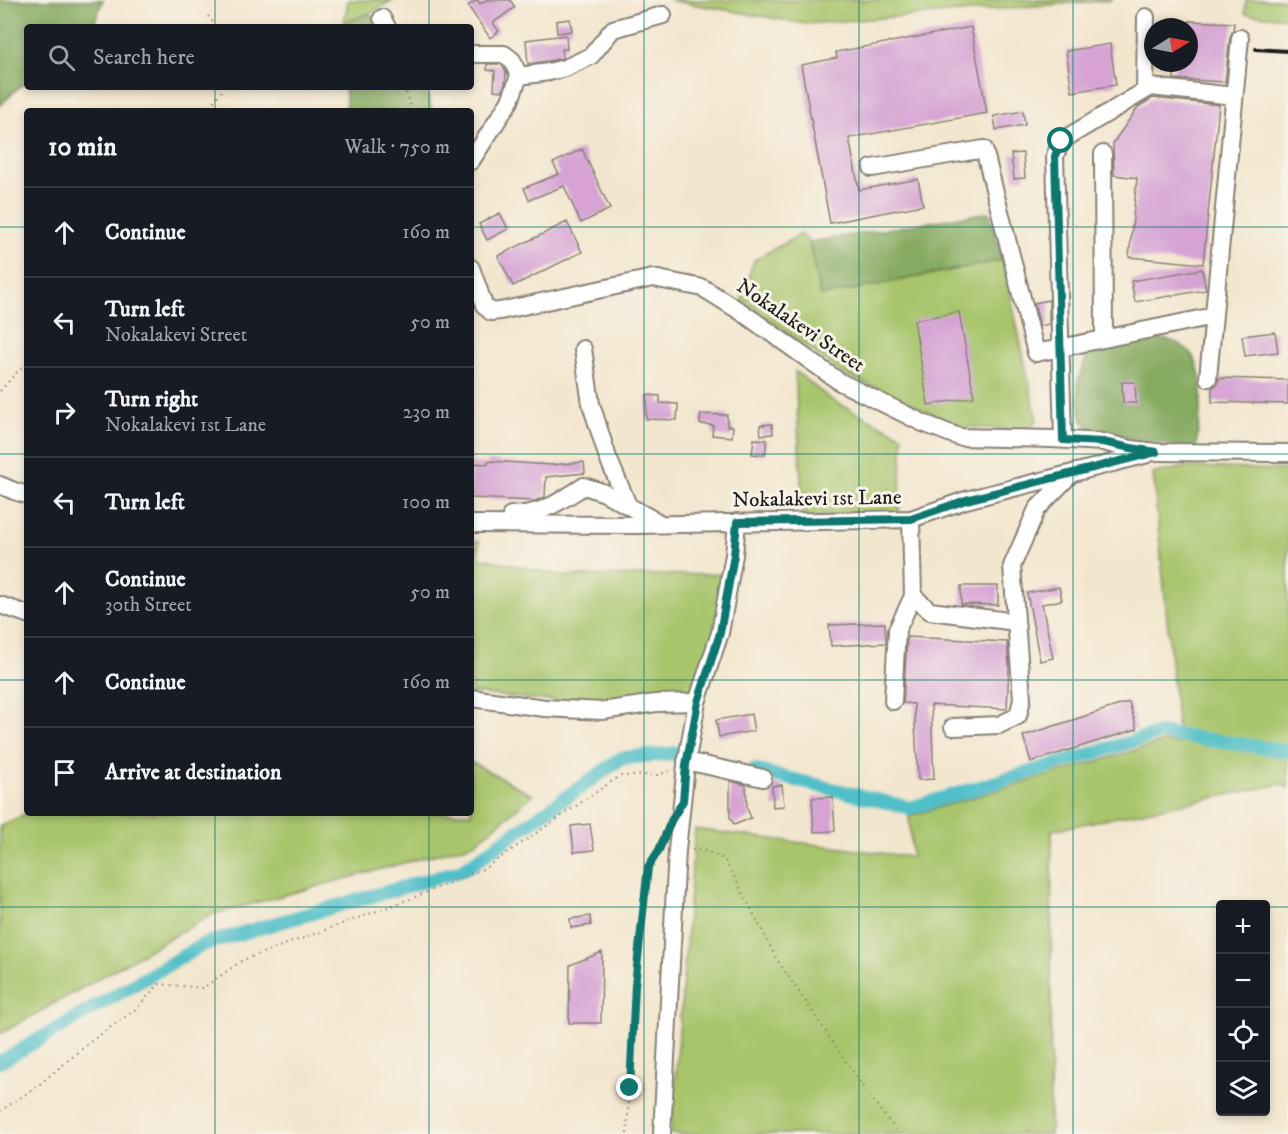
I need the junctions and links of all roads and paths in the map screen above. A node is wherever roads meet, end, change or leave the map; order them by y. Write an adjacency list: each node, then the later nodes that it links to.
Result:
1 (663, 15): 7 (street)
2 (208, 16): 4 (path)
3 (1146, 17): 10 (street)
4 (215, 24)
5 (1240, 38): 11 (street)
6 (474, 54): 7 (street)
7 (519, 76): 15 (street)
8 (223, 90): 12 (path)
9 (405, 90): 13 (path)
10 (1145, 90): 11 (street); 20 (street)
11 (1234, 96): 18 (street)
12 (209, 108)
13 (411, 108)
14 (1102, 154): 19 (street)
15 (474, 156)
16 (872, 168): 20 (street)
17 (474, 277): 25 (street, Nokalakevi Street)
18 (1214, 316): 19 (street); 23 (street)
19 (1104, 339): 20 (street)
20 (1060, 348): 25 (street)
21 (583, 349): 31 (street)
22 (24, 366): 24 (path)
23 (1208, 378)
24 (0, 391)
25 (1063, 440): 26 (street, Nokalakevi Street)
26 (1156, 452): 27 (street, Nokalakevi Street); 28 (street, Nokalakevi 1st Lane)
27 (1288, 453)
28 (1071, 474): 33 (street, Nokalakevi 1st Lane); 40 (street)
29 (0, 484): 30 (street)
30 (24, 494)
31 (628, 506): 32 (street); 36 (street)
32 (486, 515)
33 (911, 519): 34 (street, Nokalakevi 1st Lane); 37 (street)
34 (737, 522): 36 (street, Nokalakevi 1st Lane); 43 (street)
35 (474, 524): 36 (street, Nokalakevi 1st Lane)
36 (661, 524)
37 (913, 596): 40 (street); 42 (street)
38 (0, 605): 39 (street)
39 (24, 613)
40 (1016, 622): 44 (street)
41 (474, 698): 43 (street)
42 (893, 700)
43 (698, 702): 45 (street)
44 (953, 727)
45 (686, 763): 46 (street); 47 (street); 48 (path)
46 (763, 777)
47 (670, 845): 49 (path); 50 (street); 51 (path)
48 (0, 1111)
49 (627, 1134)
50 (662, 1134)
51 (899, 1134)

